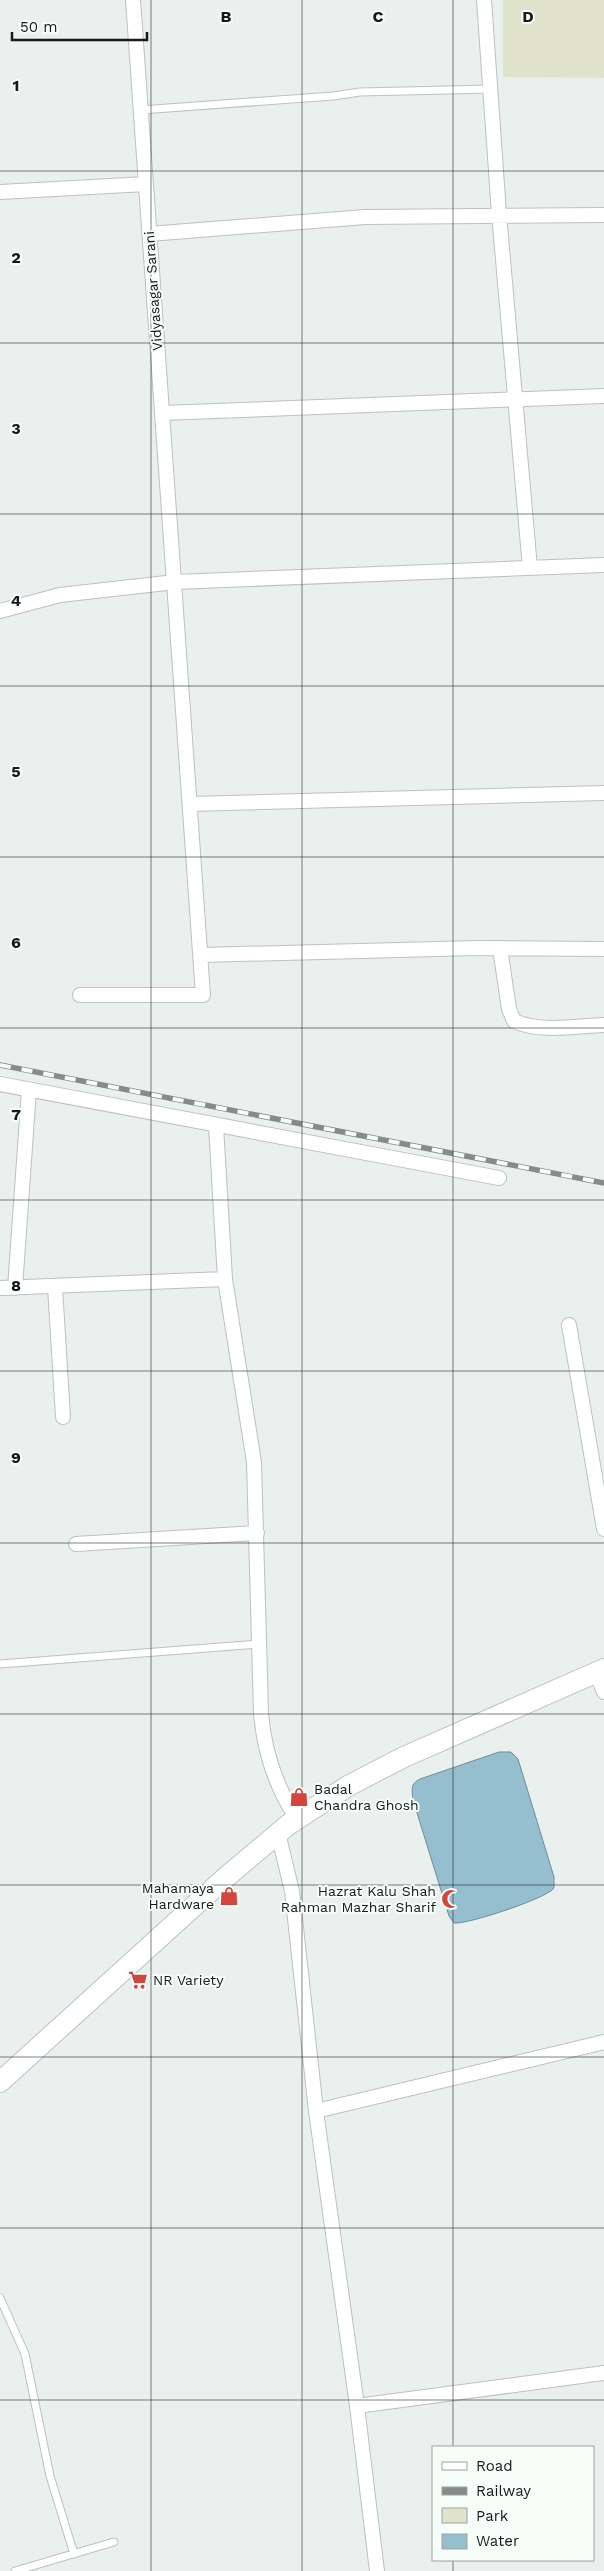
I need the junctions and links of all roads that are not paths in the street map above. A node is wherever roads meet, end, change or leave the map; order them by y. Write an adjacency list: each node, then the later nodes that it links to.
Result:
1 (133, 0): 4 (street, Vidyasagar Sarani)
2 (484, 0): 3 (street)
3 (490, 89): 4 (lane); 7 (street)
4 (141, 110): 5 (street, Vidyasagar Sarani)
5 (146, 184): 6 (street); 9 (street, Vidyasagar Sarani)
6 (0, 192)
7 (498, 214): 8 (street); 9 (street); 11 (street)
8 (604, 214)
9 (149, 234): 12 (street, Vidyasagar Sarani)
10 (604, 396): 11 (street)
11 (516, 398): 12 (street); 14 (street)
12 (162, 413): 15 (street, Vidyasagar Sarani)
13 (604, 565): 14 (street)
14 (530, 568): 15 (street)
15 (175, 582): 16 (street); 18 (street, Vidyasagar Sarani)
16 (0, 611)
17 (604, 793): 18 (street)
18 (190, 804): 21 (street, Vidyasagar Sarani)
19 (500, 948): 20 (street); 21 (street); 23 (street)
20 (604, 949)
21 (201, 955): 22 (street, Vidyasagar Sarani)
22 (80, 994)
23 (604, 1025)
24 (0, 1084): 25 (street)
25 (29, 1090): 26 (street); 31 (street)
26 (216, 1126): 27 (street); 28 (street)
27 (498, 1178)
28 (225, 1279): 29 (street); 35 (street)
29 (54, 1286): 31 (street); 33 (street)
30 (0, 1288): 31 (street)
31 (14, 1288)
32 (570, 1325): 34 (street)
33 (63, 1417)
34 (604, 1529)
35 (257, 1533): 36 (street); 37 (street)
36 (76, 1544)
37 (260, 1644): 38 (lane); 41 (street)
38 (0, 1664)
39 (600, 1671): 40 (street); 41 (street)
40 (604, 1692)
41 (297, 1820): 42 (street)
42 (278, 1833): 44 (street); 45 (street)
43 (604, 2042): 45 (street)
44 (0, 2082)
45 (316, 2111): 48 (street)
46 (0, 2298): 50 (lane)
47 (604, 2373): 48 (street)
48 (357, 2406): 52 (street)
49 (114, 2542): 50 (lane)
50 (74, 2554): 51 (lane)
51 (15, 2571)
52 (377, 2571)

